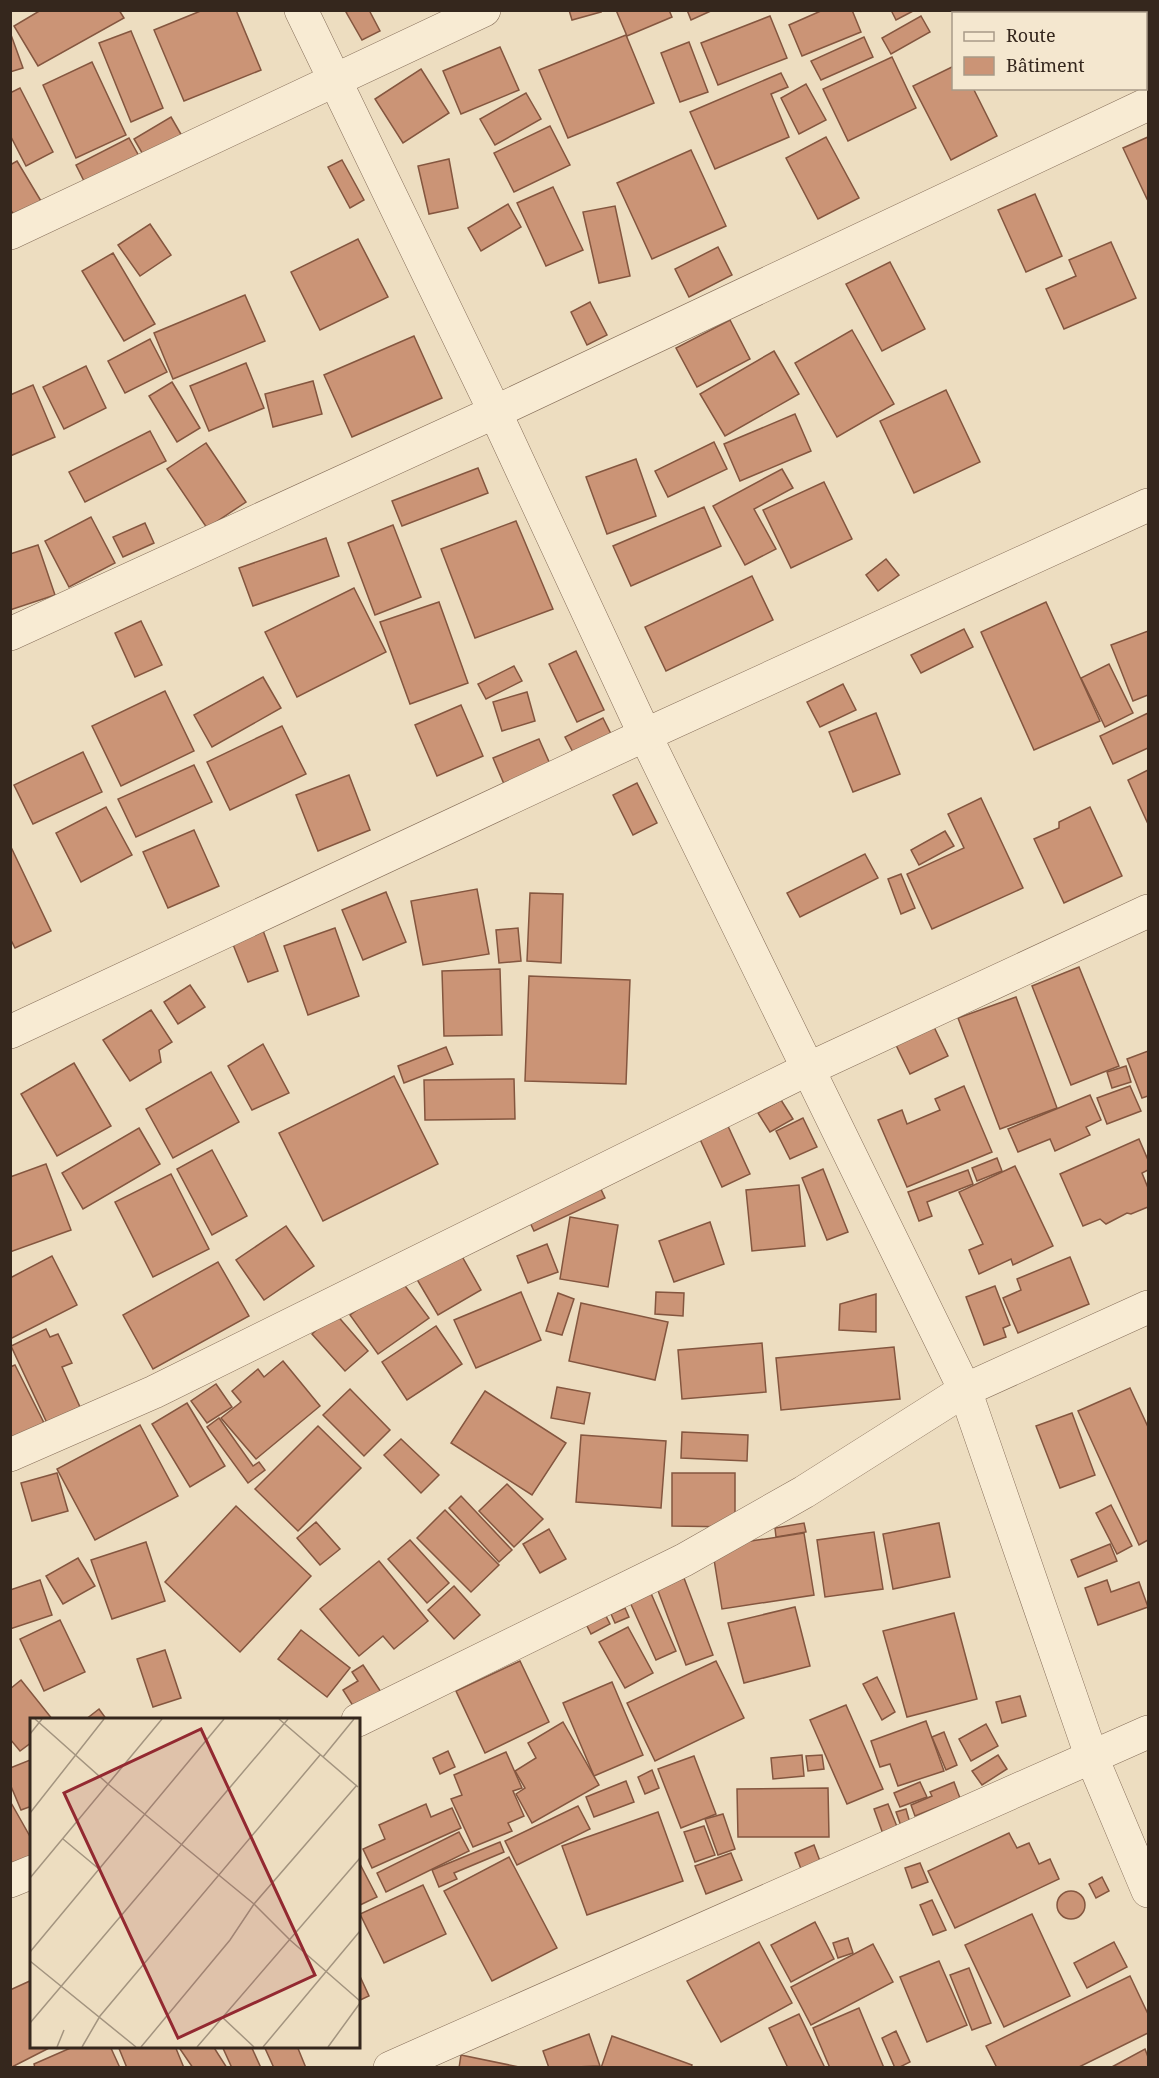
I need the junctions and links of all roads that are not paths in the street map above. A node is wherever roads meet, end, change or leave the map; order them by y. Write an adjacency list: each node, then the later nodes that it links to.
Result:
1 (301, 10): 3 (street)
2 (484, 10): 3 (street)
3 (333, 81): 5 (street); 6 (street)
4 (1149, 104): 6 (street)
5 (10, 233)
6 (495, 412): 8 (street); 9 (street)
7 (1149, 505): 9 (street)
8 (10, 634)
9 (645, 735): 11 (street); 12 (street)
10 (1149, 911): 12 (street)
11 (10, 1032)
12 (808, 1069): 14 (street); 15 (street)
13 (1149, 1307): 14 (street)
14 (965, 1390): 16 (street); 18 (street)
15 (10, 1455)
16 (360, 1719)
17 (1149, 1732): 18 (street)
18 (1092, 1758): 21 (street); 22 (street)
19 (30, 1873): 20 (street)
20 (10, 1881)
21 (1149, 1890)
22 (390, 2067)

